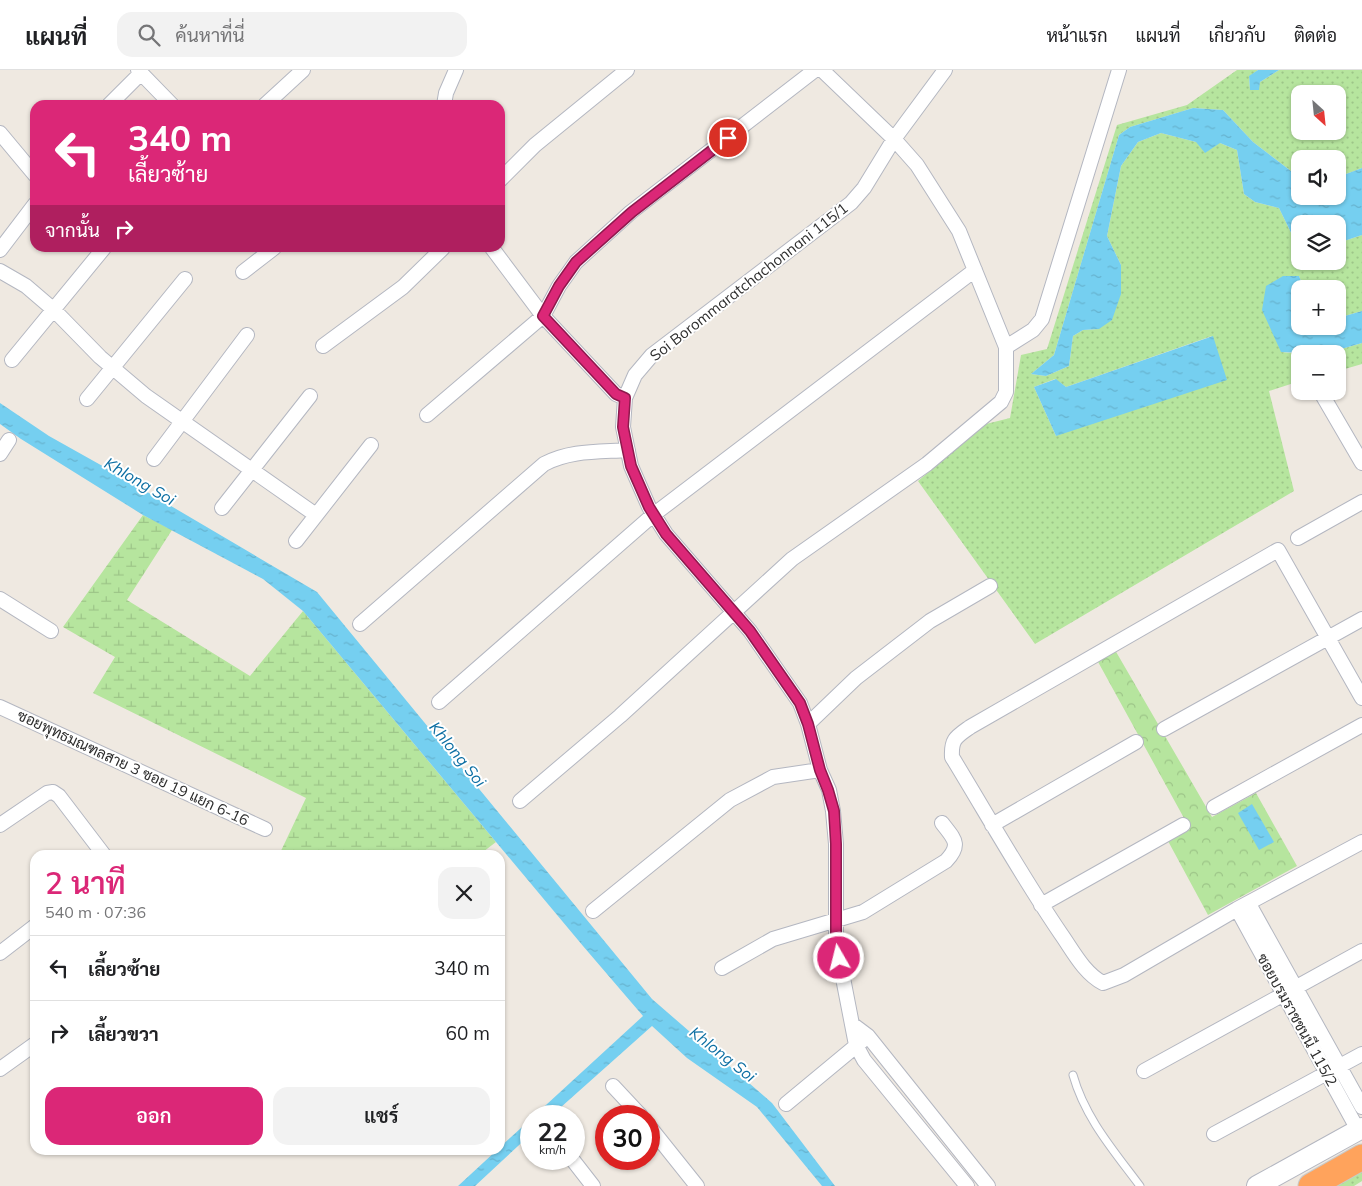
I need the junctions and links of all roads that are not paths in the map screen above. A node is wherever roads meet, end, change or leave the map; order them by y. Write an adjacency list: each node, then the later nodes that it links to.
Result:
1 (303, 70): 11 (street)
2 (456, 70): 12 (street)
3 (627, 70): 16 (street)
4 (815, 70): 28 (street)
5 (822, 70): 14 (street)
6 (945, 70): 14 (street, Soi Borommaratchachonnani 115/1)
7 (1119, 70): 31 (street)
8 (140, 72): 9 (street); 10 (street)
9 (114, 100)
10 (167, 100)
11 (270, 100)
12 (445, 100)
13 (0, 133): 15 (street)
14 (894, 139): 24 (street); 35 (street, Soi Borommaratchachonnani 115/1)
15 (30, 169)
16 (505, 175)
17 (30, 211): 18 (street)
18 (0, 250)
19 (101, 252): 27 (street)
20 (269, 252): 25 (street)
21 (439, 252): 30 (street)
22 (495, 252): 28 (street)
23 (0, 270): 27 (street)
24 (975, 270): 31 (street); 50 (street)
25 (243, 272)
26 (185, 279): 33 (street)
27 (54, 310): 32 (street); 33 (street)
28 (543, 316): 35 (street); 38 (street)
29 (247, 335): 39 (street)
30 (323, 346)
31 (1006, 348): 55 (street)
32 (12, 360)
33 (113, 368): 36 (street); 39 (street)
34 (310, 396): 46 (street)
35 (625, 398): 42 (street, Soi Borommaratchachonnani 115/1)
36 (87, 399)
37 (1325, 400): 45 (street)
38 (427, 415)
39 (182, 421): 44 (street); 46 (street)
40 (9, 440): 43 (street)
41 (371, 444): 49 (street)
42 (628, 450): 50 (street, Soi Borommaratchachonnani 115/1); 57 (street)
43 (0, 454)
44 (154, 459)
45 (1362, 464)
46 (252, 470): 48 (street); 49 (street)
47 (1362, 502): 51 (street)
48 (222, 508)
49 (316, 515): 52 (street)
50 (653, 515): 55 (street, Soi Borommaratchachonnani 115/1); 61 (street)
51 (1298, 538)
52 (296, 541)
53 (990, 586): 63 (street)
54 (0, 599): 58 (street)
55 (734, 612): 63 (street, Soi Borommaratchachonnani 115/1); 68 (street)
56 (1362, 619): 59 (street)
57 (360, 624)
58 (51, 630)
59 (1327, 639): 60 (street); 65 (street); 73 (street)
60 (1362, 698)
61 (440, 702)
62 (1, 713): 74 (street, ซอยพุทธมณฑลสาย 3 ซอย 19 แยก 6-16)
63 (808, 724): 67 (street, Soi Borommaratchachonnani 115/1)
64 (1362, 724): 69 (street)
65 (1164, 729)
66 (1136, 742): 73 (street)
67 (820, 770): 79 (street); 80 (street, Soi Borommaratchachonnani 115/1)
68 (520, 801)
69 (1214, 808)
70 (942, 823): 80 (street)
71 (1183, 825): 77 (street)
72 (0, 826): 76 (street)
73 (992, 826): 77 (street)
74 (265, 829)
75 (1362, 842): 78 (street)
76 (100, 850)
77 (1041, 905): 78 (street)
78 (1243, 907): 85 (street, ซอยบรมราชชนนี 115/2); 86 (street, ซอยบรมราชชนนี 115/2)
79 (593, 911)
80 (836, 920): 84 (street); 87 (street, Soi Borommaratchachonnani 115/1)
81 (30, 930): 83 (street)
82 (1362, 951): 85 (street)
83 (0, 953)
84 (722, 968)
85 (1297, 988): 86 (street); 92 (street, ซอยบรมราชชนนี 115/2)
86 (1284, 995): 94 (street); 95 (street, ซอยบรมราชชนนี 115/2)
87 (852, 1024): 88 (street); 89 (street, Soi Borommaratchachonnani 115/1)
88 (868, 1036): 89 (street); 98 (street)
89 (856, 1045): 99 (street); 100 (street, Soi Borommaratchachonnani 115/1)
90 (30, 1048): 93 (street)
91 (1362, 1054): 92 (street)
92 (1340, 1066): 95 (street); 102 (street, ซอยบรมราชชนนี 115/2)
93 (0, 1069)
94 (1144, 1071)
95 (1328, 1073): 103 (street, ซอยบรมราชชนนี 115/2); 104 (street)
96 (1073, 1075): 113 (lane)
97 (613, 1086): 101 (street)
98 (913, 1094): 100 (street); 107 (street)
99 (786, 1104)
100 (901, 1104): 109 (street, Soi Borommaratchachonnani 115/1)
101 (631, 1105)
102 (1362, 1106)
103 (1360, 1129): 114 (main road)
104 (1214, 1134)
105 (660, 1140): 111 (street)
106 (1362, 1157): 115 (highway)
107 (971, 1165): 109 (street); 112 (street)
108 (581, 1170): 110 (street)
109 (963, 1181)
110 (594, 1186)
111 (696, 1186)
112 (988, 1186)
113 (1140, 1186)
114 (1257, 1186)
115 (1311, 1186)

